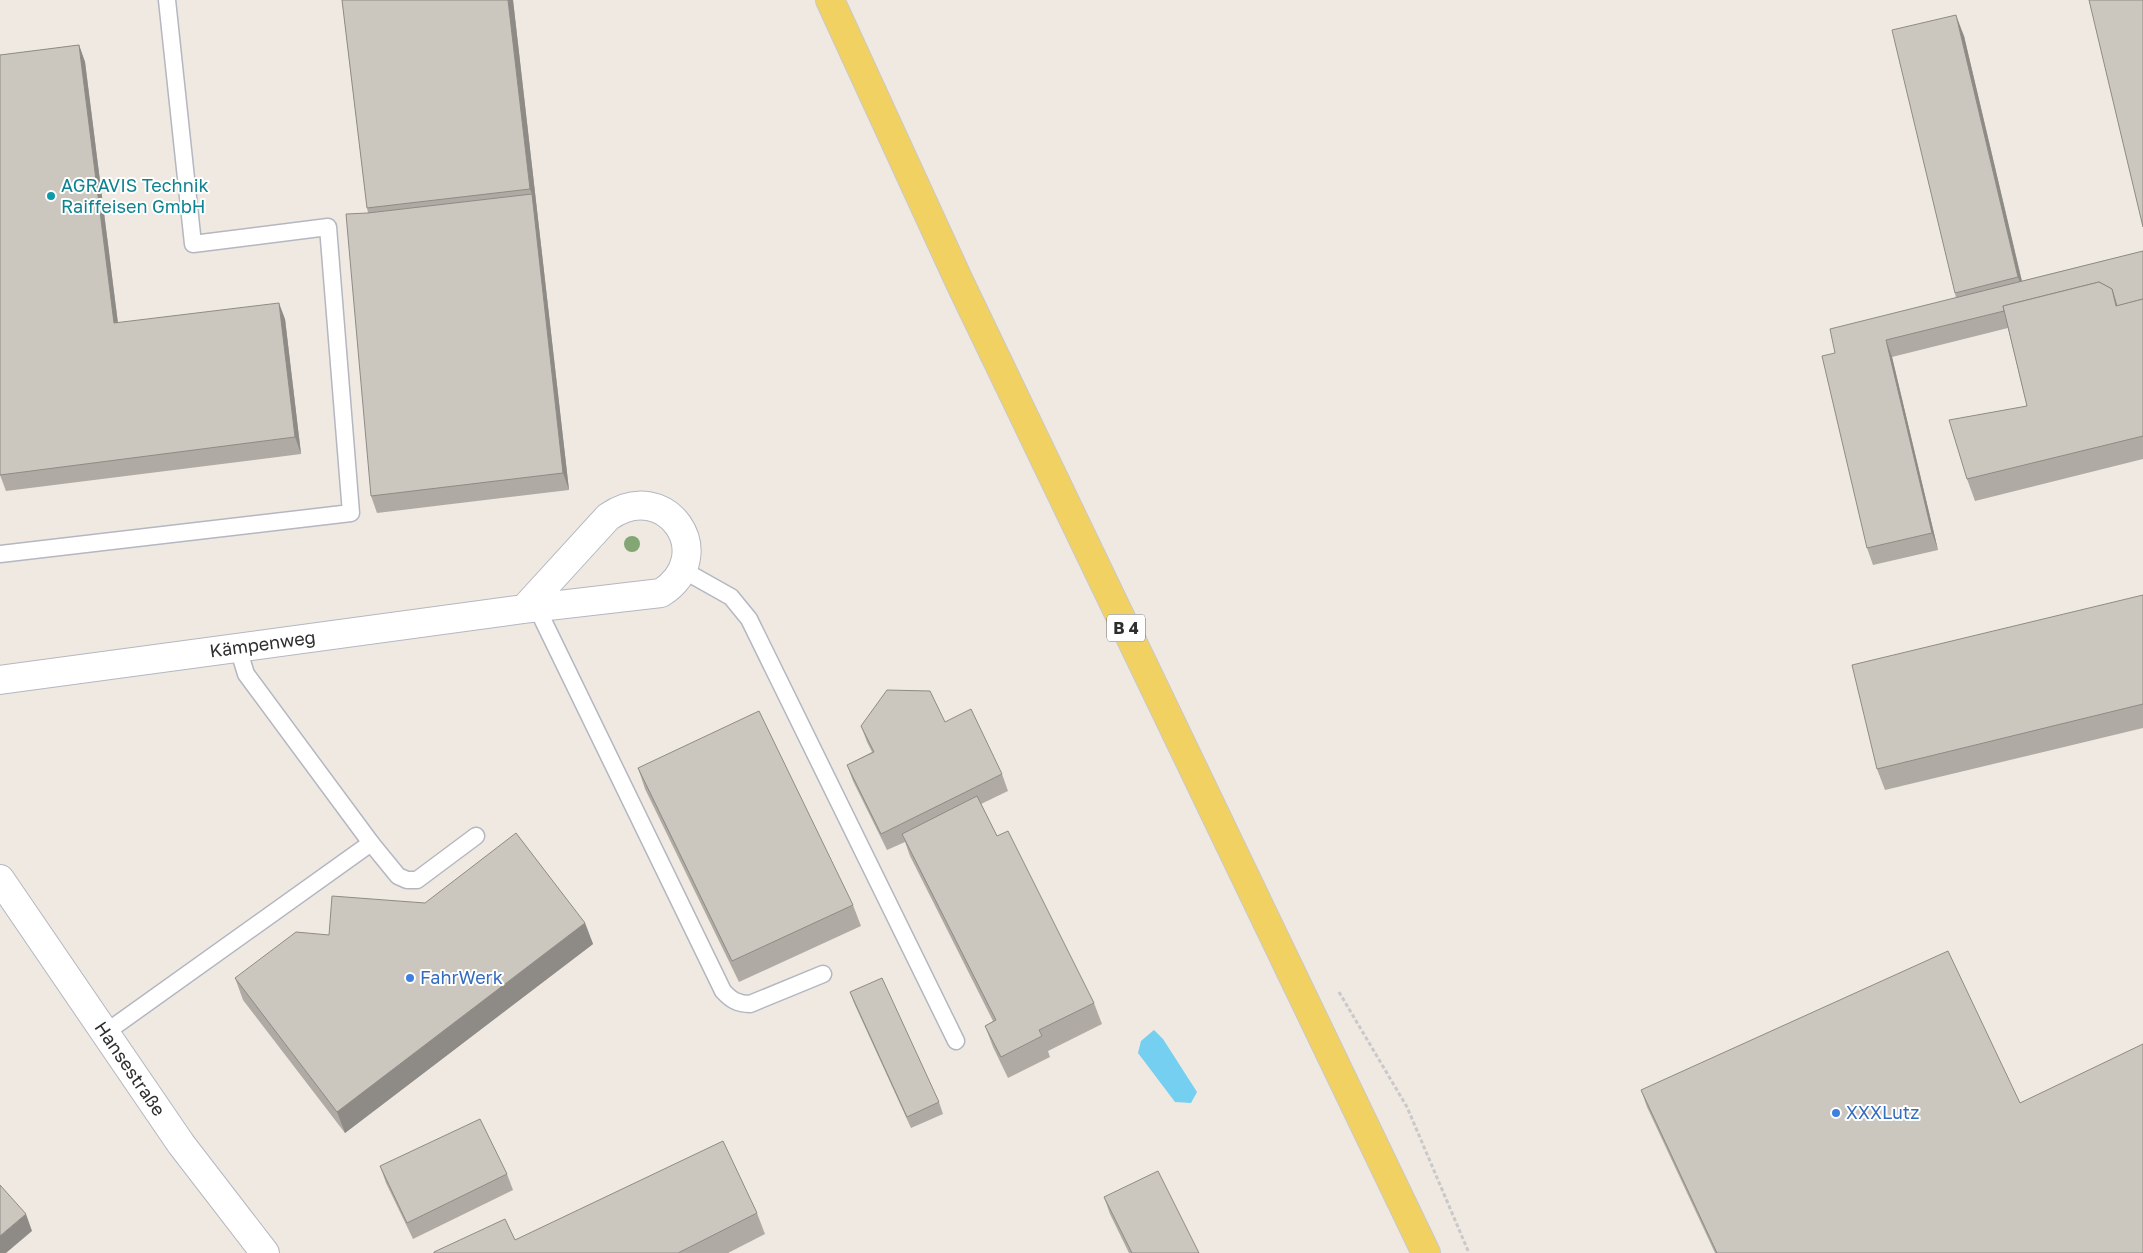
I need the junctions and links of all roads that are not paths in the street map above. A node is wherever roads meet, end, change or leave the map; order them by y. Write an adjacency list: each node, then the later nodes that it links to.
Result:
1 (167, 0): 3 (lane)
2 (830, 0): 15 (main road, B 4)
3 (0, 554)
4 (684, 570): 5 (street, Kämpenweg); 5 (street); 13 (lane)
5 (531, 608): 6 (street, Kämpenweg); 11 (lane)
6 (238, 648): 7 (street, Kämpenweg); 9 (lane)
7 (0, 680)
8 (476, 836): 9 (lane)
9 (371, 843): 12 (lane)
10 (0, 879): 12 (street, Hansestraße)
11 (823, 974)
12 (105, 1033): 14 (street, Hansestraße)
13 (956, 1041)
14 (265, 1253)
15 (1426, 1253)

